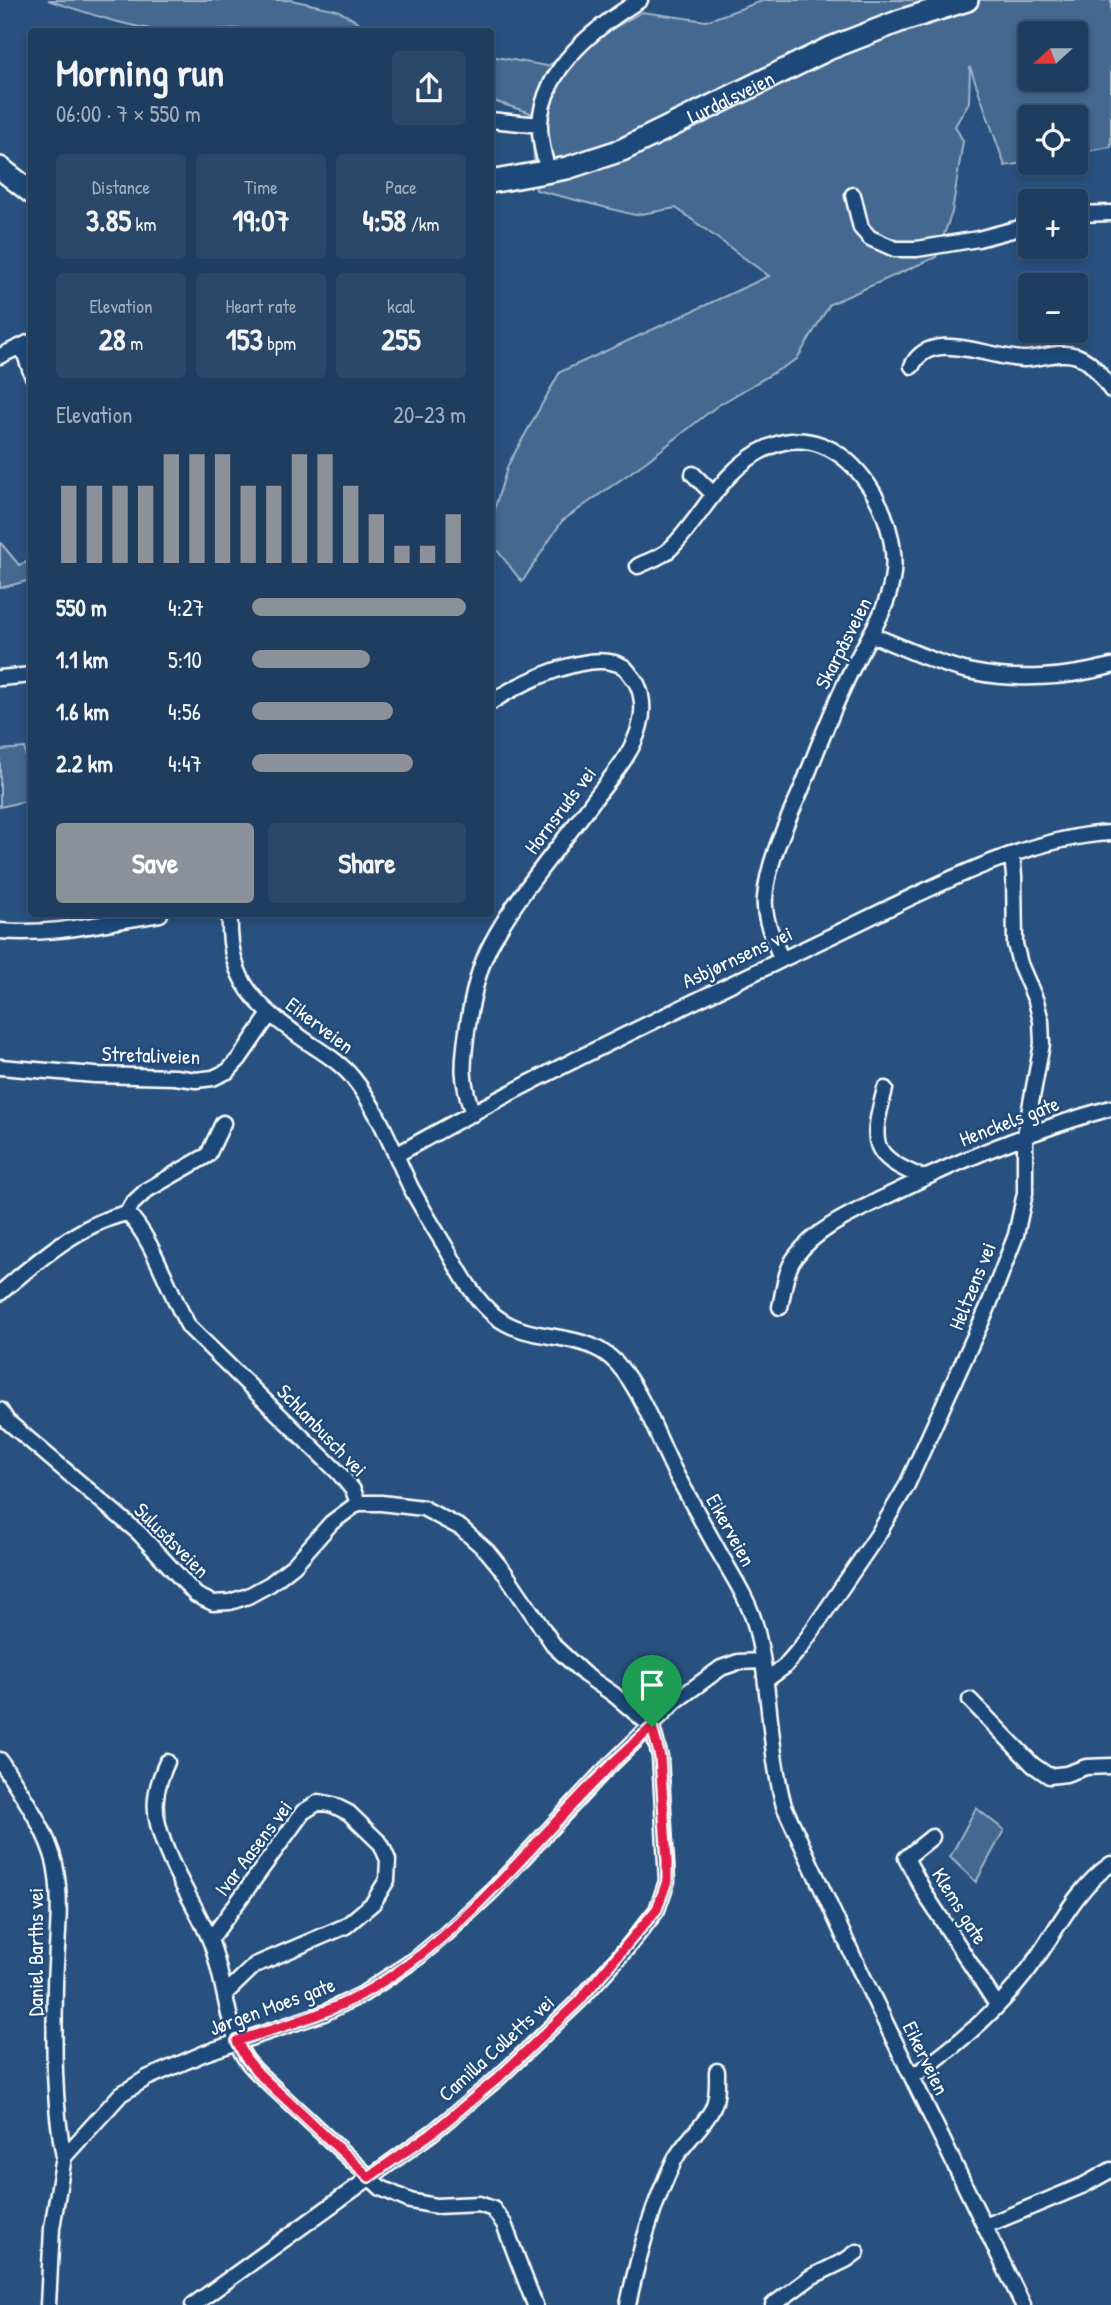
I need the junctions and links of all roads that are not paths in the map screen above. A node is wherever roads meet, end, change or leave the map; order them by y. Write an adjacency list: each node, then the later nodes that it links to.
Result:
1 (640, 0): 4 (street)
2 (967, 0): 6 (main road, Lurdalsveien)
3 (494, 120): 4 (street)
4 (540, 125): 6 (street)
5 (0, 168): 8 (main road)
6 (548, 172): 7 (main road, Lurdalsveien)
7 (494, 181)
8 (28, 190)
9 (853, 195): 12 (street)
10 (1111, 213): 11 (street)
11 (1088, 214)
12 (1018, 228)
13 (27, 343): 14 (street)
14 (0, 356)
15 (912, 366): 16 (street)
16 (1111, 390)
17 (693, 474): 18 (street)
18 (712, 493): 19 (street, Skarpåsveien); 20 (street, Skarpåsveien)
19 (638, 566)
20 (872, 635): 21 (street); 30 (street, Skarpåsveien)
21 (1111, 666)
22 (28, 675): 23 (street)
23 (0, 678)
24 (494, 701): 35 (street, Hornsruds vei)
25 (1111, 834): 26 (street, Asbjørnsens vei)
26 (1012, 855): 30 (street, Asbjørnsens vei); 37 (street, Heltzens vei)
27 (146, 917): 29 (street)
28 (230, 917): 31 (street, Eikerveien)
29 (0, 931)
30 (780, 959): 35 (street, Asbjørnsens vei)
31 (270, 1014): 32 (street, Stretaliveien); 38 (street, Eikerveien)
32 (0, 1067)
33 (885, 1089): 39 (street)
34 (1111, 1108): 37 (street, Henckels gate)
35 (473, 1114): 38 (street, Asbjørnsens vei)
36 (223, 1123): 40 (street)
37 (1025, 1135): 39 (street, Henckels gate); 46 (street, Heltzens vei)
38 (396, 1155): 45 (street, Eikerveien)
39 (924, 1178): 42 (street, Henckels gate)
40 (127, 1213): 41 (street); 44 (street, Schlanbusch vei)
41 (0, 1293)
42 (780, 1307)
43 (0, 1410): 44 (street, Sulusåsveien)
44 (358, 1503): 48 (street, Schlanbusch vei)
45 (762, 1661): 46 (street, Eikerveien); 48 (street, Jørgen Moes gate)
46 (765, 1680): 61 (street, Eikerveien)
47 (970, 1700): 51 (street)
48 (652, 1727): 59 (street, Jørgen Moes gate); 64 (street, Camilla Colletts vei)
49 (0, 1760): 52 (street, Daniel Barths vei)
50 (167, 1762): 56 (street, Ivar Aasens vei)
51 (1111, 1766)
52 (14, 1781): 53 (street); 62 (street, Daniel Barths vei)
53 (0, 1789)
54 (932, 1837): 58 (street, Klems gate)
55 (1111, 1864): 58 (street)
56 (210, 1940): 57 (street, Ivar Aasens vei); 57 (street, Ivar Aasens vei)
57 (226, 1993): 59 (street, Ivar Aasens vei)
58 (997, 2005): 61 (street)
59 (237, 2041): 62 (street, Jørgen Moes gate); 64 (street, Ivar Aasens vei)
60 (718, 2071): 70 (street)
61 (912, 2077): 65 (street, Eikerveien)
62 (64, 2157): 67 (street)
63 (1111, 2169): 65 (street)
64 (369, 2177): 68 (street, Camilla Colletts vei); 69 (street, Ivar Aasens vei)
65 (985, 2226): 72 (street, Eikerveien)
66 (858, 2252): 71 (street)
67 (48, 2305)
68 (192, 2305)
69 (535, 2305)
70 (628, 2305)
71 (773, 2305)
72 (1023, 2305)

